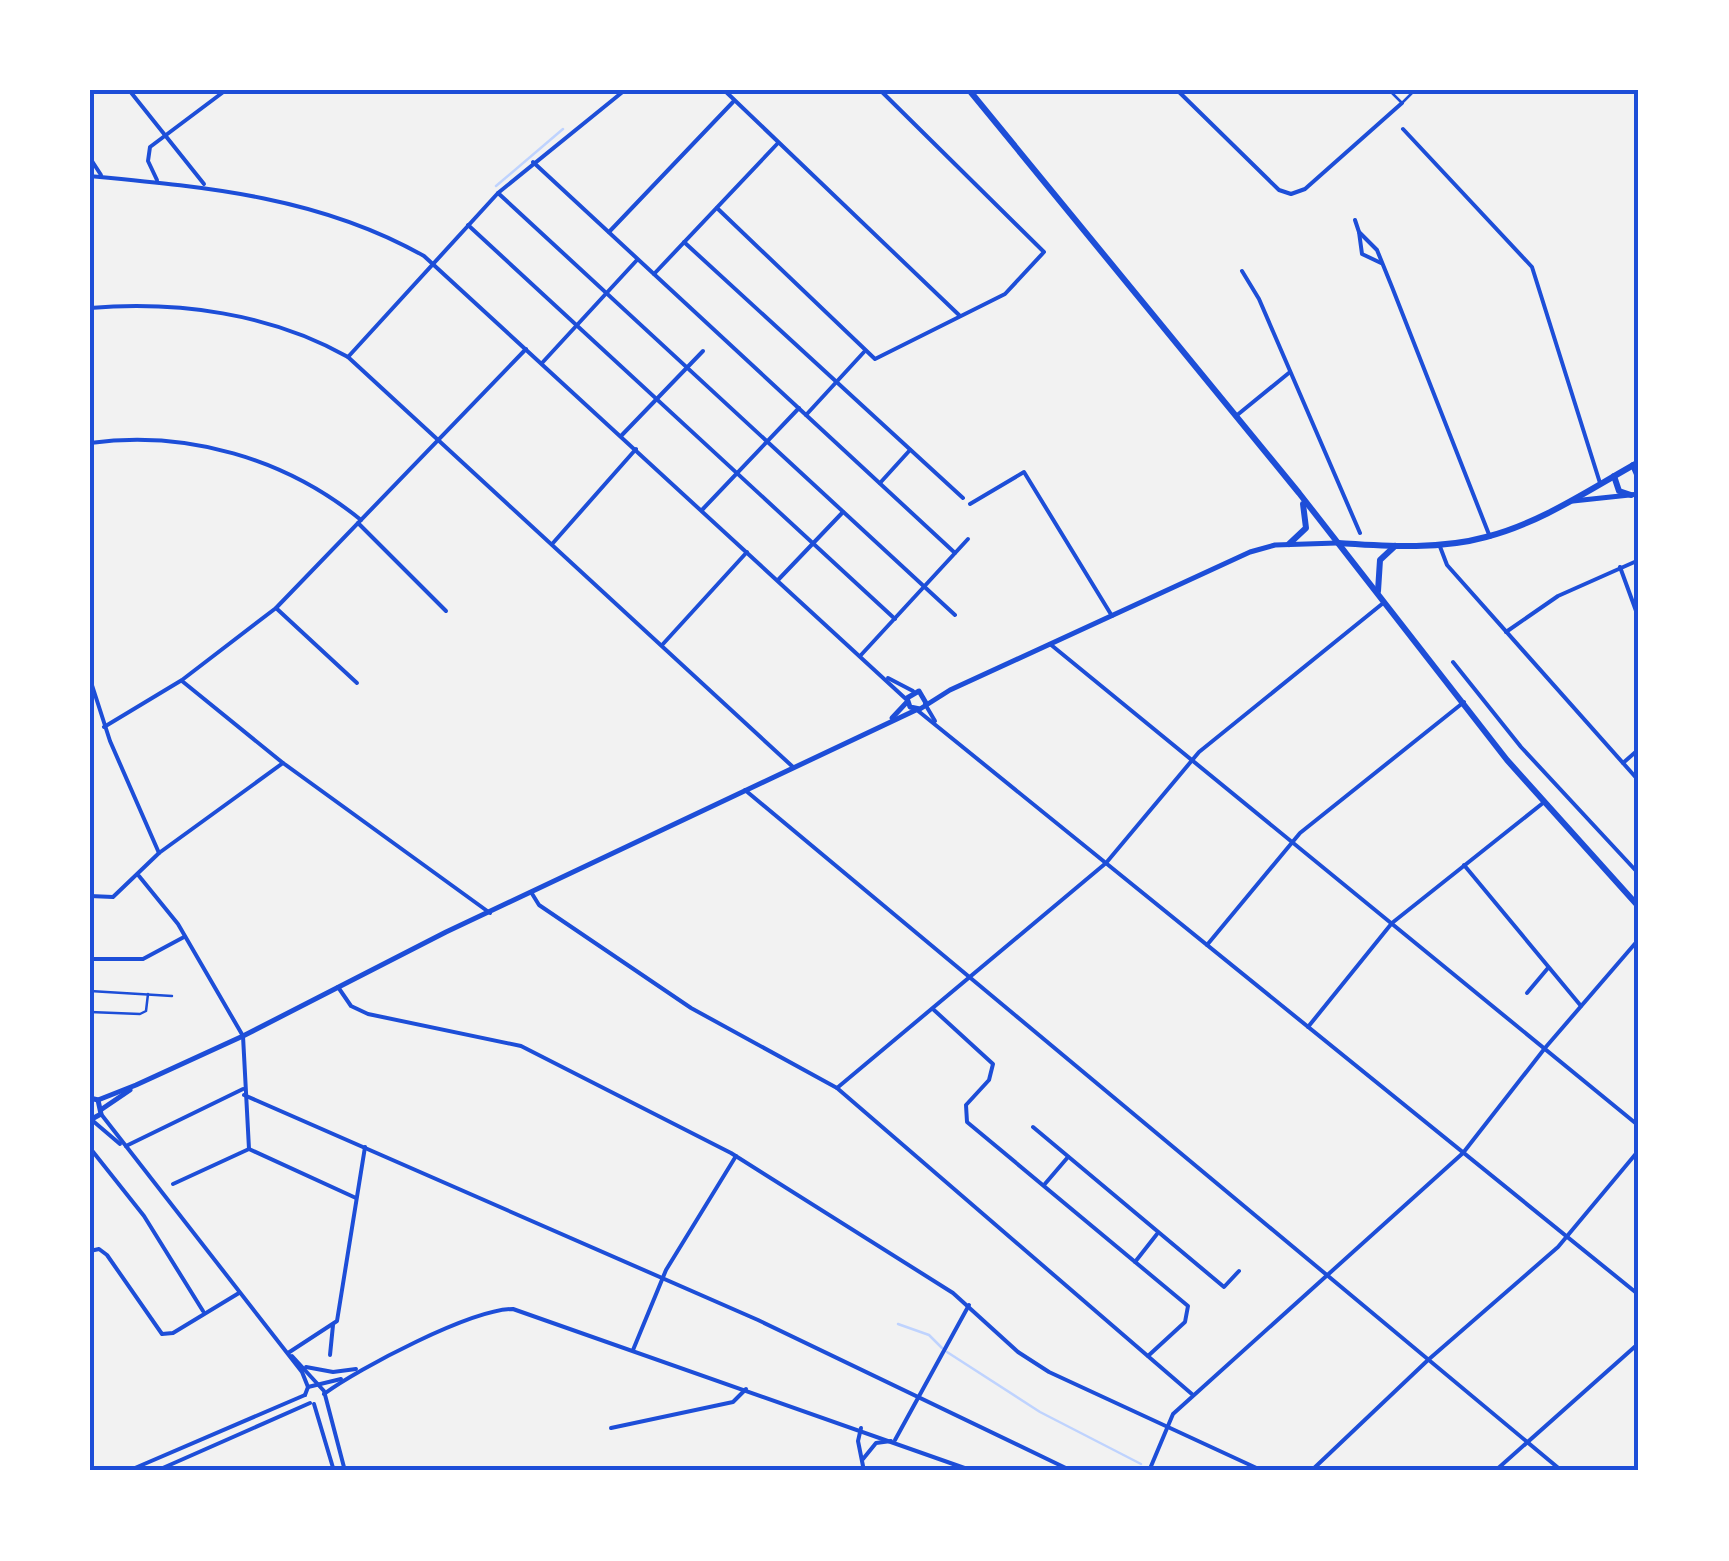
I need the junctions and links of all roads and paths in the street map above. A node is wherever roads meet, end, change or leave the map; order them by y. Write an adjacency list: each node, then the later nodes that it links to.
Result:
1 (129, 90): 13 (street)
2 (226, 90): 13 (street)
3 (625, 90): 16 (street)
4 (724, 90): 10 (street)
5 (880, 90): 35 (street)
6 (969, 90): 48 (main road)
7 (1177, 90): 11 (street)
8 (1389, 90): 11 (lane)
9 (1415, 90): 11 (lane)
10 (734, 100): 14 (street); 25 (street)
11 (1402, 103)
12 (1403, 129): 60 (street)
13 (165, 135): 19 (street); 20 (street)
14 (778, 142): 22 (street); 35 (street)
15 (90, 158): 18 (street)
16 (533, 162): 21 (street); 25 (street)
17 (90, 176): 18 (street)
18 (102, 177): 19 (street)
19 (158, 181): 20 (street)
20 (206, 186): 29 (street)
21 (498, 193): 24 (street); 33 (street)
22 (717, 208): 27 (street); 39 (street)
23 (1355, 220): 26 (street)
24 (468, 225): 29 (street); 36 (street)
25 (609, 232): 28 (street)
26 (1359, 232): 30 (street); 30 (street)
27 (684, 242): 32 (street); 44 (street)
28 (638, 259): 32 (street); 33 (street)
29 (434, 263): 37 (street); 40 (street)
30 (1381, 263): 70 (street)
31 (1242, 271): 43 (street)
32 (654, 274): 46 (street)
33 (606, 293): 36 (street); 42 (street)
34 (90, 308): 40 (street)
35 (960, 315): 39 (street)
36 (577, 326): 41 (street); 45 (street)
37 (526, 349): 41 (street); 50 (street)
38 (703, 350): 42 (street)
39 (864, 352): 44 (street)
40 (348, 358): 50 (street)
41 (542, 362): 49 (street)
42 (687, 367): 45 (street); 51 (street)
43 (1290, 372): 48 (street); 69 (street)
44 (836, 384): 47 (street); 54 (street)
45 (656, 399): 49 (street); 56 (street)
46 (798, 408): 47 (street); 51 (street)
47 (806, 415): 59 (street)
48 (1234, 417): 61 (main road)
49 (621, 436): 53 (street)
50 (439, 441): 68 (street); 73 (street)
51 (767, 442): 56 (street); 67 (street)
52 (90, 444): 68 (street)
53 (636, 449): 66 (street); 73 (street)
54 (910, 450): 59 (street); 63 (street)
55 (1636, 463): 57 (main road); 58 (main road)
56 (737, 473): 66 (street); 74 (street)
57 (1614, 476): 60 (main road); 62 (main road)
58 (1639, 478)
59 (880, 483): 79 (street)
60 (1600, 483): 64 (main road)
61 (1299, 493): 72 (main road); 75 (main road)
62 (1635, 495): 64 (main road)
63 (963, 498)
64 (1570, 500): 70 (main road)
65 (970, 504): 89 (street)
66 (702, 510): 78 (street)
67 (844, 512): 74 (street); 83 (street)
68 (359, 522): 86 (street); 87 (street)
69 (1360, 533)
70 (1490, 536): 76 (main road)
71 (968, 538): 79 (street)
72 (1338, 543): 75 (main road); 77 (main road); 84 (main road)
73 (552, 544): 94 (street)
74 (814, 544): 82 (street); 90 (street)
75 (1289, 544): 89 (main road)
76 (1439, 544): 77 (main road); 92 (street)
77 (1396, 545): 84 (main road)
78 (748, 552): 82 (street); 94 (street)
79 (955, 553): 83 (street)
80 (1639, 560): 81 (street)
81 (1620, 567): 91 (street); 92 (street)
82 (778, 580): 95 (street)
83 (925, 587): 88 (street); 90 (street)
84 (1378, 592): 85 (main road)
85 (1385, 601): 105 (main road); 112 (street)
86 (276, 608): 99 (street); 100 (street)
87 (446, 611)
88 (955, 615)
89 (1112, 616): 93 (main road)
90 (895, 619): 95 (street)
91 (1639, 620)
92 (1506, 632): 113 (street)
93 (1050, 644): 101 (main road); 112 (street)
94 (661, 646): 115 (street)
95 (861, 655): 97 (street)
96 (1453, 662): 123 (street)
97 (884, 676): 102 (street); 104 (street)
98 (90, 679): 110 (street)
99 (182, 680): 110 (street); 114 (street)
100 (357, 683)
101 (950, 690): 103 (main road); 106 (main road)
102 (913, 691): 103 (main road); 104 (main road)
103 (922, 692): 106 (main road)
104 (907, 701): 107 (main road); 108 (main road)
105 (1464, 702): 118 (main road); 119 (street)
106 (926, 704): 107 (main road); 109 (street)
107 (916, 710): 108 (main road); 109 (street)
108 (887, 722): 115 (main road)
109 (938, 725): 121 (street)
110 (104, 728): 120 (street)
111 (1639, 749): 113 (street)
112 (1191, 761): 119 (street); 121 (street)
113 (1623, 762): 116 (street)
114 (283, 763): 120 (street); 128 (street)
115 (793, 766): 117 (main road)
116 (1639, 781)
117 (746, 790): 125 (main road); 135 (street)
118 (1543, 804): 122 (street); 127 (main road)
119 (1292, 841): 129 (street); 132 (street)
120 (159, 854): 124 (street)
121 (1106, 863): 132 (street); 135 (street)
122 (1464, 865): 129 (street); 134 (street)
123 (1639, 874)
124 (139, 876): 126 (street); 130 (street)
125 (532, 892): 128 (main road); 148 (street)
126 (90, 896)
127 (1639, 907)
128 (490, 913): 136 (main road)
129 (1392, 924): 144 (street); 146 (street)
130 (184, 937): 133 (street); 145 (street)
131 (1639, 939): 141 (street)
132 (1207, 945): 144 (street)
133 (90, 960)
134 (1548, 968): 138 (street); 141 (street)
135 (969, 977): 142 (street); 171 (street)
136 (338, 988): 145 (main road); 161 (street)
137 (90, 992): 139 (lane)
138 (1527, 993)
139 (148, 994): 140 (lane); 143 (lane)
140 (172, 996)
141 (1581, 1006): 146 (street)
142 (932, 1009): 148 (street); 164 (street)
143 (90, 1012)
144 (1308, 1027): 160 (street)
145 (242, 1036): 147 (main road); 149 (street)
146 (1545, 1048): 153 (street); 160 (street)
147 (136, 1085): 150 (main road); 151 (main road)
148 (838, 1088): 182 (street)
149 (243, 1092): 155 (street); 156 (street); 158 (street)
150 (94, 1099): 151 (main road)
151 (102, 1111): 152 (main road); 155 (street)
152 (91, 1120): 155 (street)
153 (1639, 1126)
154 (1033, 1128): 162 (street)
155 (124, 1147): 173 (street)
156 (364, 1147): 165 (street); 172 (street)
157 (90, 1148): 176 (street)
158 (249, 1150): 163 (street); 165 (street)
159 (1639, 1150): 167 (street)
160 (1463, 1153): 167 (street); 171 (street)
161 (736, 1156): 172 (street); 175 (street)
162 (1068, 1157): 164 (street); 166 (street)
163 (173, 1184)
164 (1044, 1186): 169 (street)
165 (356, 1198): 177 (street)
166 (1158, 1233): 169 (street); 170 (street)
167 (1568, 1238): 174 (street); 183 (street)
168 (90, 1251): 176 (street)
169 (1136, 1262): 182 (street)
170 (1239, 1271)
171 (1326, 1275): 183 (street); 191 (street)
172 (662, 1277): 179 (street); 193 (street)
173 (239, 1292): 176 (street); 180 (street)
174 (1639, 1295)
175 (969, 1305): 193 (street); 195 (street)
176 (203, 1312)
177 (332, 1326): 180 (street); 181 (street)
178 (1639, 1343): 199 (street)
179 (633, 1350): 185 (street); 189 (street)
180 (288, 1353): 184 (street); 188 (street)
181 (330, 1356)
182 (1148, 1356): 191 (street)
183 (1428, 1360): 199 (street); 210 (street)
184 (306, 1367): 185 (street); 187 (street)
185 (360, 1369): 186 (street)
186 (346, 1377): 187 (street); 192 (street)
187 (320, 1386): 188 (street); 192 (street)
188 (308, 1387): 190 (street)
189 (746, 1388): 196 (street); 197 (street)
190 (305, 1395): 194 (street); 201 (street)
191 (1193, 1395): 195 (street)
192 (324, 1397): 194 (street); 204 (street)
193 (919, 1397): 198 (street); 207 (street)
194 (312, 1403): 202 (street); 203 (street)
195 (1164, 1425): 208 (street); 209 (street)
196 (612, 1428)
197 (861, 1428): 198 (street); 200 (street)
198 (895, 1440): 200 (street); 206 (street)
199 (1528, 1442): 211 (street); 212 (street)
200 (862, 1460): 205 (street)
201 (128, 1471)
202 (156, 1471)
203 (334, 1471)
204 (345, 1471)
205 (864, 1471)
206 (974, 1471)
207 (1072, 1471)
208 (1149, 1471)
209 (1262, 1471)
210 (1311, 1471)
211 (1495, 1471)
212 (1562, 1471)

